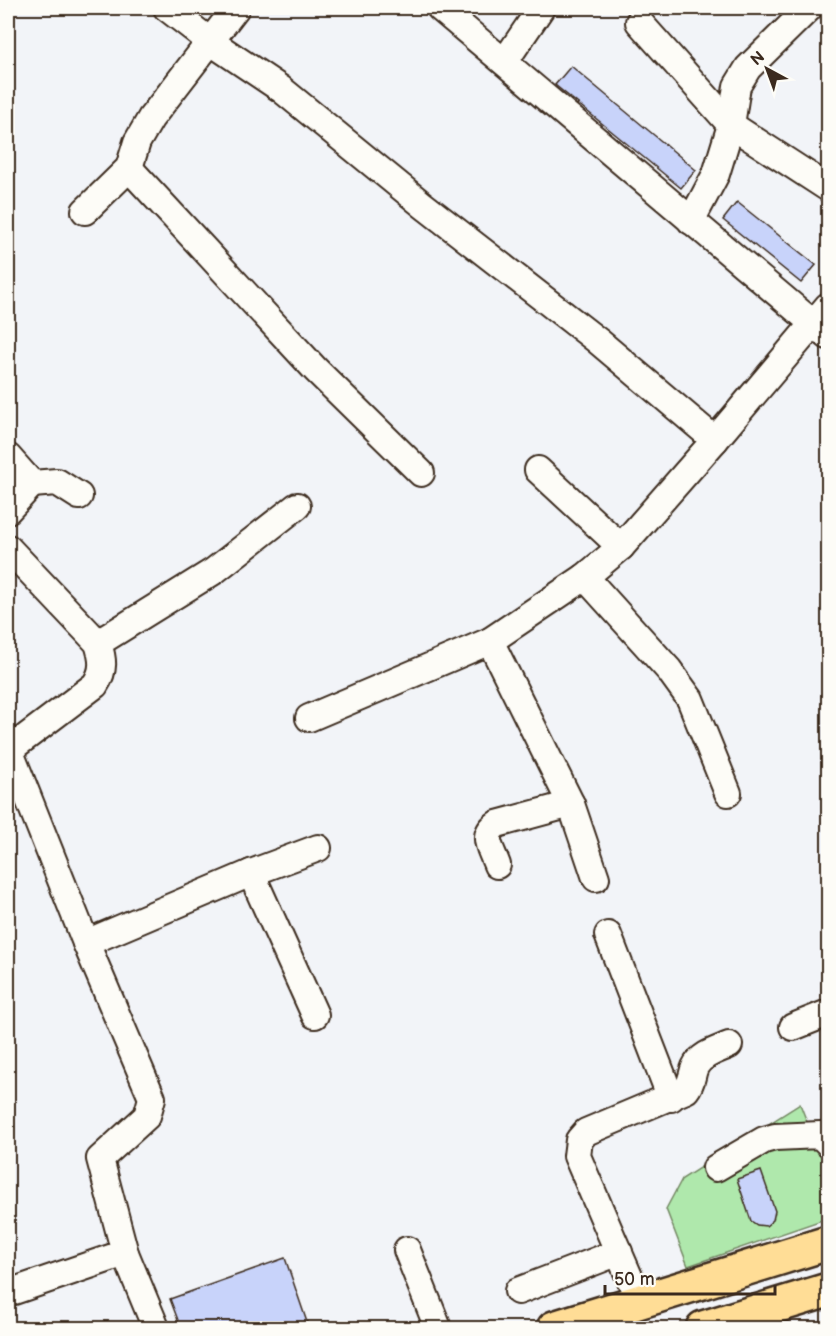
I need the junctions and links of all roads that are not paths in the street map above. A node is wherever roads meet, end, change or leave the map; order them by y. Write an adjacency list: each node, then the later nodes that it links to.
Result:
1 (167, 8): 7 (street)
2 (236, 8): 7 (street)
3 (440, 8): 8 (street)
4 (541, 8): 8 (street)
5 (809, 8): 9 (street)
6 (639, 22): 9 (street)
7 (211, 42): 10 (street); 15 (street)
8 (505, 61): 13 (street)
9 (731, 125): 11 (street); 13 (street)
10 (129, 168): 12 (street); 18 (street)
11 (828, 188)
12 (85, 211)
13 (691, 221): 14 (street)
14 (824, 322): 15 (street)
15 (715, 440): 23 (street)
16 (8, 457): 19 (street)
17 (538, 470): 23 (street)
18 (421, 473)
19 (32, 484): 20 (street); 22 (street)
20 (80, 496)
21 (297, 506): 27 (street)
22 (8, 510)
23 (621, 547): 25 (street)
24 (8, 548): 27 (street)
25 (585, 577): 26 (street); 30 (street)
26 (490, 641): 28 (street); 31 (street)
27 (98, 643): 29 (street)
28 (309, 718)
29 (8, 749): 37 (street)
30 (728, 793)
31 (571, 804): 33 (street); 35 (street)
32 (318, 848): 34 (street)
33 (497, 865)
34 (251, 873): 37 (street); 39 (street)
35 (596, 878)
36 (608, 935): 42 (street)
37 (86, 943): 48 (street)
38 (828, 1013): 40 (street)
39 (315, 1016)
40 (793, 1027)
41 (729, 1045): 42 (street)
42 (671, 1098): 47 (street)
43 (828, 1143): 44 (street)
44 (716, 1168)
45 (828, 1243): 52 (highway)
46 (407, 1250): 54 (street)
47 (619, 1252): 50 (street); 52 (street)
48 (125, 1253): 51 (street); 53 (street)
49 (828, 1290): 56 (highway)
50 (518, 1291)
51 (8, 1293)
52 (640, 1302): 55 (highway)
53 (156, 1329)
54 (438, 1329)
55 (554, 1329)
56 (703, 1329)

